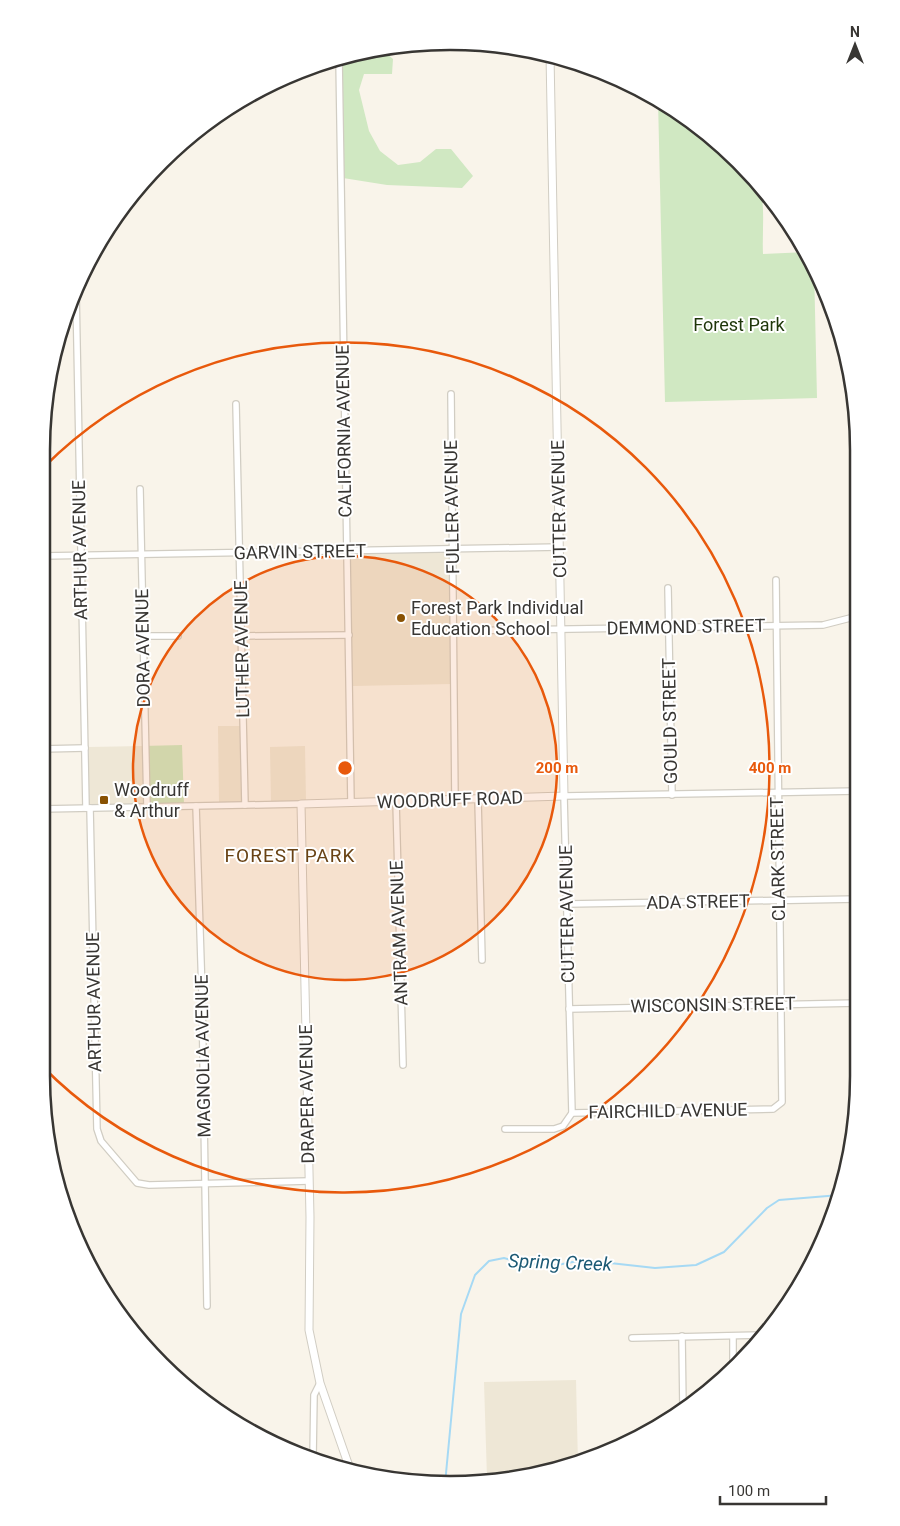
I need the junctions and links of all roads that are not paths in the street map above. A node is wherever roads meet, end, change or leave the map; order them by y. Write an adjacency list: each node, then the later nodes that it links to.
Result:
1 (550, 63): 7 (street, CUTTER AVENUE)
2 (339, 66): 9 (street, CALIFORNIA AVENUE)
3 (76, 309): 12 (street, ARTHUR AVENUE)
4 (451, 394): 8 (street, FULLER AVENUE)
5 (236, 404): 10 (street, LUTHER AVENUE)
6 (140, 489): 11 (street, DORA AVENUE)
7 (559, 548): 8 (street, GARVIN STREET); 19 (street, CUTTER AVENUE)
8 (453, 549): 9 (street, GARVIN STREET); 20 (street, FULLER AVENUE)
9 (347, 551): 10 (street, GARVIN STREET); 21 (street, CALIFORNIA AVENUE)
10 (241, 552): 11 (street, GARVIN STREET); 24 (street, LUTHER AVENUE)
11 (142, 554): 12 (street, GARVIN STREET); 22 (street, DORA AVENUE)
12 (80, 555): 13 (street, GARVIN STREET); 25 (street, ARTHUR AVENUE)
13 (50, 556)
14 (776, 580): 17 (street, CLARK STREET)
15 (668, 588): 18 (street, GOULD STREET)
16 (850, 618): 17 (street, DEMMOND STREET)
17 (775, 624): 18 (street, DEMMOND STREET); 28 (street, CLARK STREET)
18 (668, 627): 19 (street, DEMMOND STREET); 29 (street, GOULD STREET)
19 (561, 630): 20 (street, DEMMOND STREET); 30 (street, CUTTER AVENUE)
20 (454, 631): 31 (street, FULLER AVENUE)
21 (349, 635): 24 (street); 34 (street, CALIFORNIA AVENUE)
22 (143, 636): 23 (street); 38 (street, DORA AVENUE)
23 (178, 636)
24 (242, 636): 35 (street, LUTHER AVENUE)
25 (85, 748): 26 (street); 39 (street, ARTHUR AVENUE)
26 (50, 749)
27 (850, 792): 28 (street, WOODRUFF ROAD)
28 (776, 793): 29 (street, WOODRUFF ROAD); 42 (street, CLARK STREET)
29 (672, 795): 30 (street, WOODRUFF ROAD)
30 (564, 796): 32 (street, WOODRUFF ROAD); 43 (street, CUTTER AVENUE)
31 (454, 800): 32 (street, WOODRUFF ROAD); 33 (street, WOODRUFF ROAD)
32 (478, 800): 44 (street)
33 (396, 802): 34 (street, WOODRUFF ROAD); 48 (street, ANTRAM AVENUE)
34 (351, 803): 36 (street, WOODRUFF ROAD)
35 (244, 804): 36 (street, WOODRUFF ROAD); 37 (street, WOODRUFF ROAD)
36 (301, 804): 52 (street, DRAPER AVENUE)
37 (196, 806): 38 (street, WOODRUFF ROAD); 53 (street, MAGNOLIA AVENUE)
38 (146, 807): 39 (street, WOODRUFF ROAD)
39 (88, 808): 40 (street, WOODRUFF ROAD); 53 (street, ARTHUR AVENUE)
40 (50, 809)
41 (850, 899): 42 (street, ADA STREET)
42 (779, 901): 43 (street, ADA STREET); 46 (street, CLARK STREET)
43 (568, 904): 47 (street, CUTTER AVENUE)
44 (482, 960)
45 (850, 1003): 46 (street, WISCONSIN STREET)
46 (781, 1004): 47 (street, WISCONSIN STREET); 49 (street, CLARK STREET)
47 (569, 1009): 50 (street, CUTTER AVENUE)
48 (403, 1065)
49 (778, 1107): 50 (street, FAIRCHILD AVENUE)
50 (572, 1113): 51 (street, FAIRCHILD AVENUE)
51 (505, 1129)
52 (308, 1181): 53 (street); 60 (street, DRAPER AVENUE)
53 (205, 1184): 54 (street, MAGNOLIA AVENUE)
54 (207, 1306)
55 (755, 1335): 57 (street)
56 (682, 1336): 57 (street); 58 (street); 61 (street)
57 (733, 1336): 59 (street)
58 (632, 1338)
59 (733, 1359)
60 (320, 1383): 62 (street, DRAPER AVENUE); 63 (street, DRAPER AVENUE)
61 (683, 1401)
62 (313, 1452)
63 (348, 1462)

